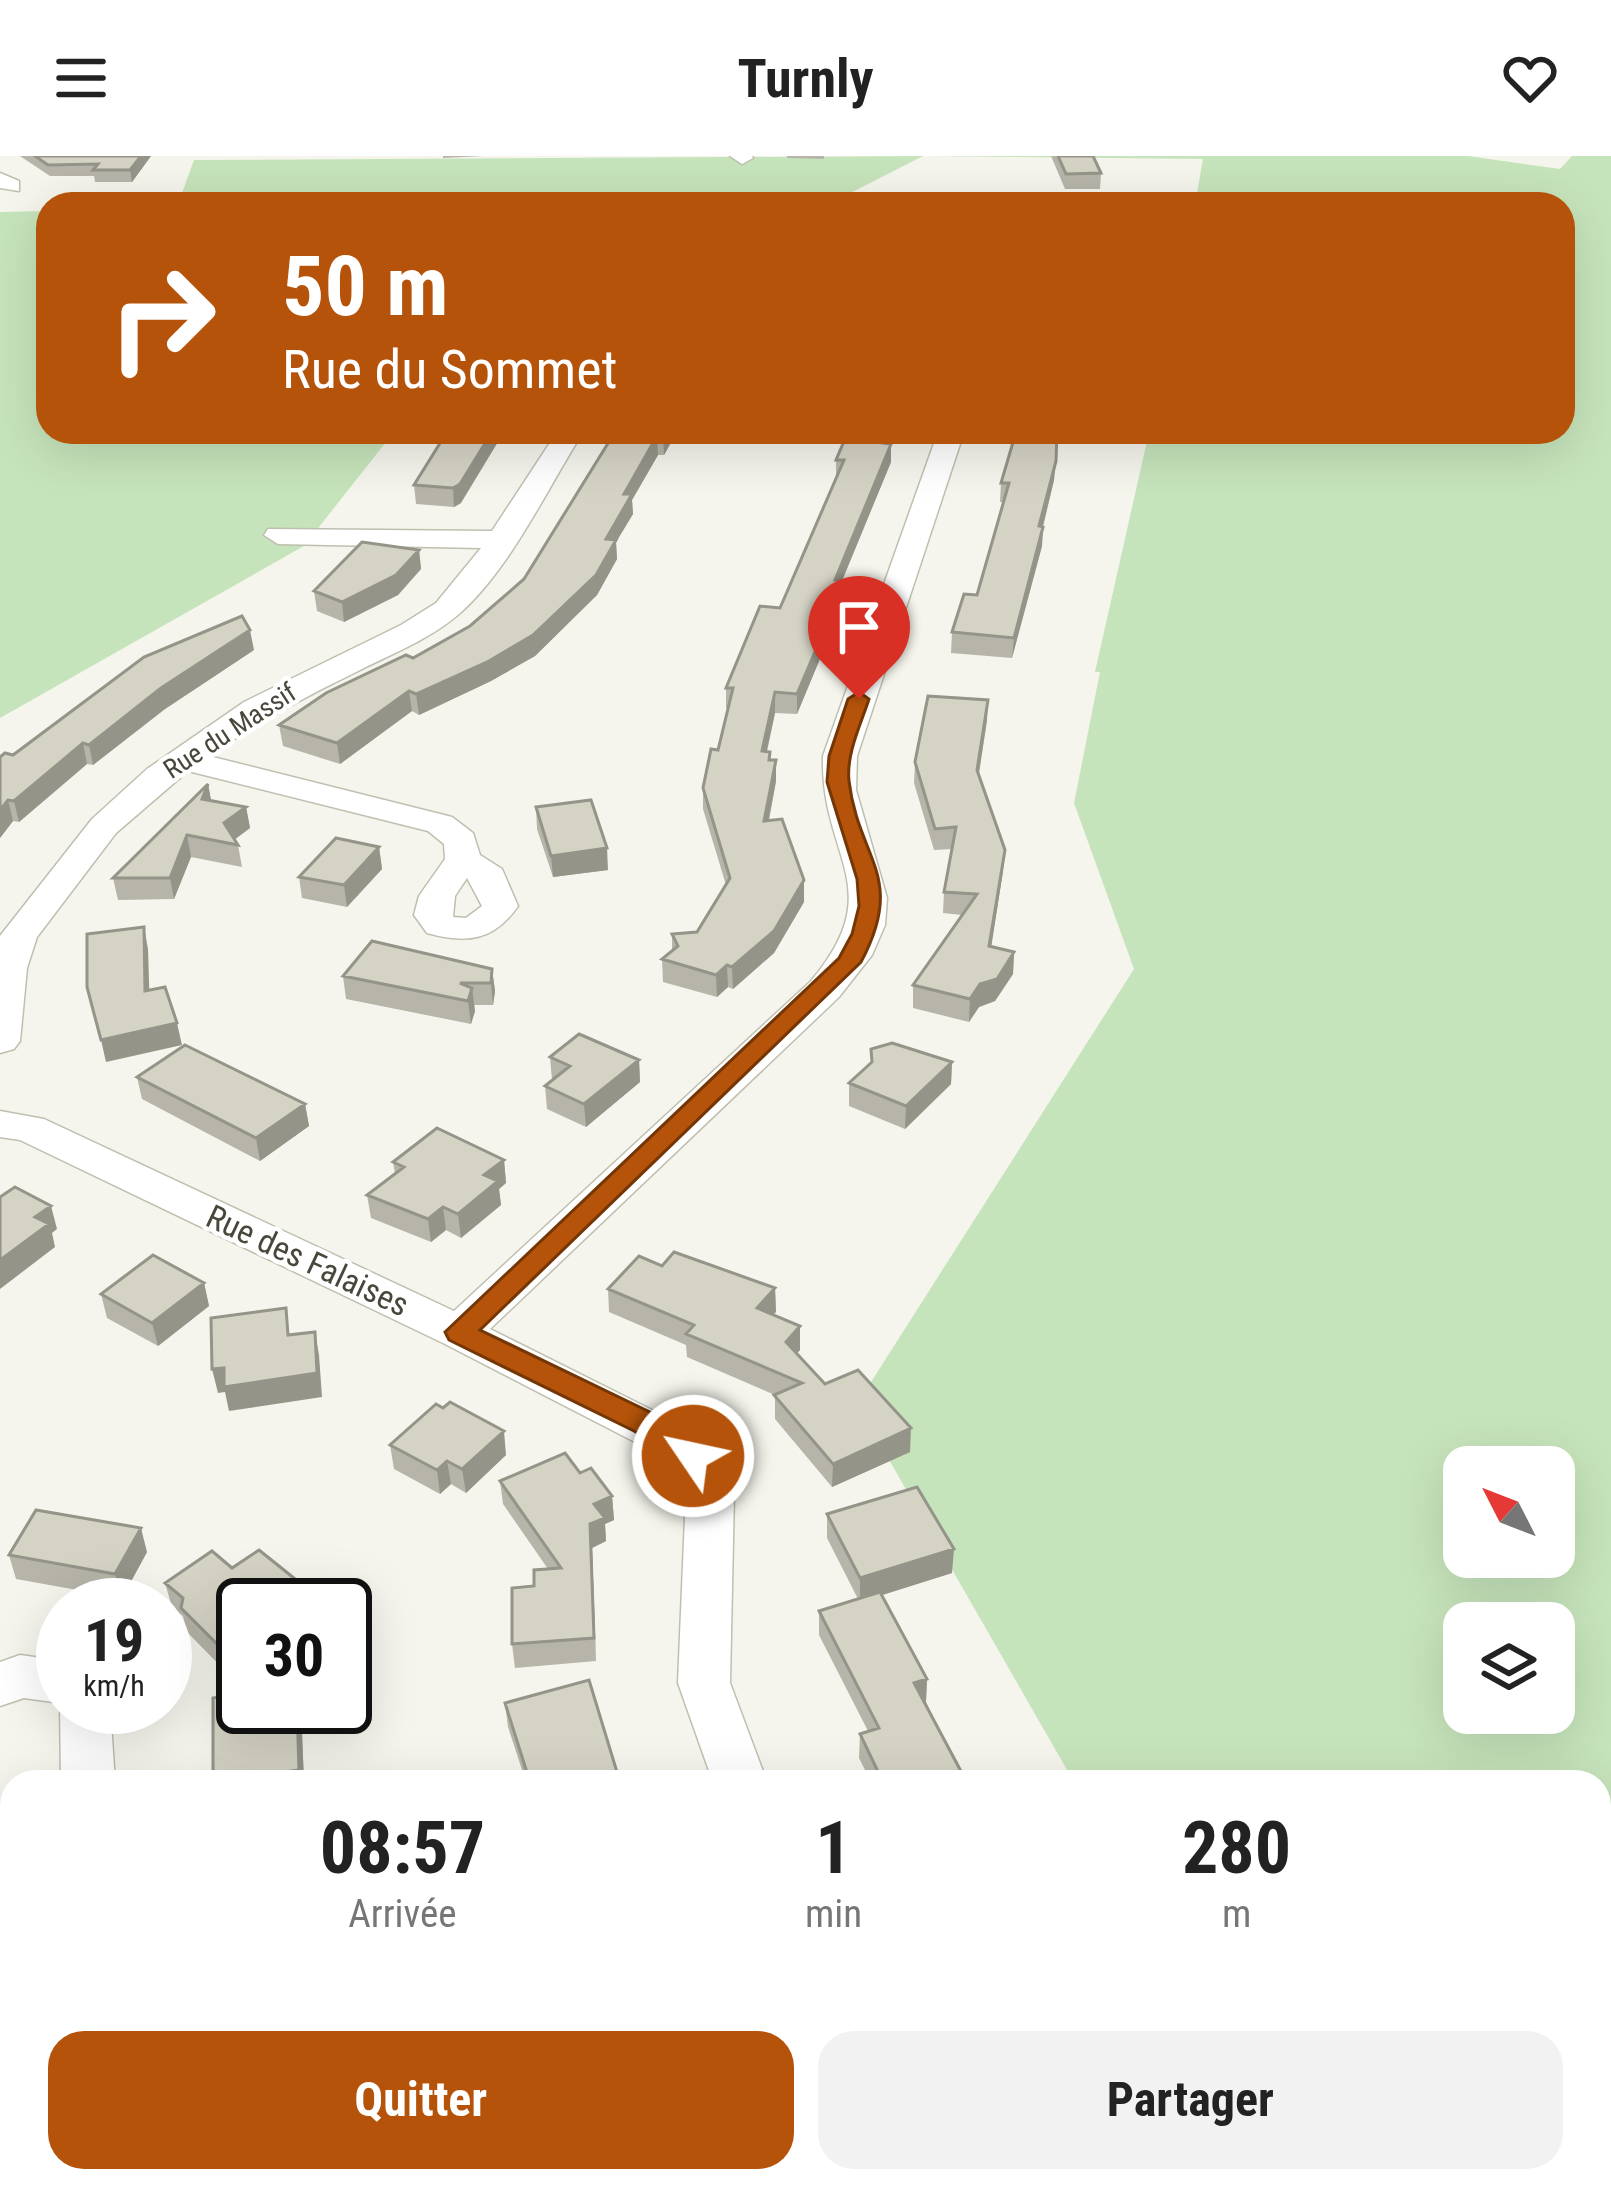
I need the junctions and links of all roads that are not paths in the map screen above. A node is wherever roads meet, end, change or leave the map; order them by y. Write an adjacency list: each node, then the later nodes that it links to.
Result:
1 (562, 444): 4 (street, Rue du Massif)
2 (947, 444): 9 (street)
3 (278, 535): 4 (street)
4 (503, 540): 5 (street, Rue du Massif)
5 (181, 759): 6 (street); 7 (street, Rue du Massif)
6 (463, 859)
7 (0, 1041)
8 (0, 1124): 9 (street, Rue des Falaises)
9 (459, 1332): 14 (street, Rue des Falaises)
10 (36, 1678): 11 (street)
11 (0, 1685)
12 (88, 1734): 13 (street)
13 (88, 1770)
14 (736, 1770)

